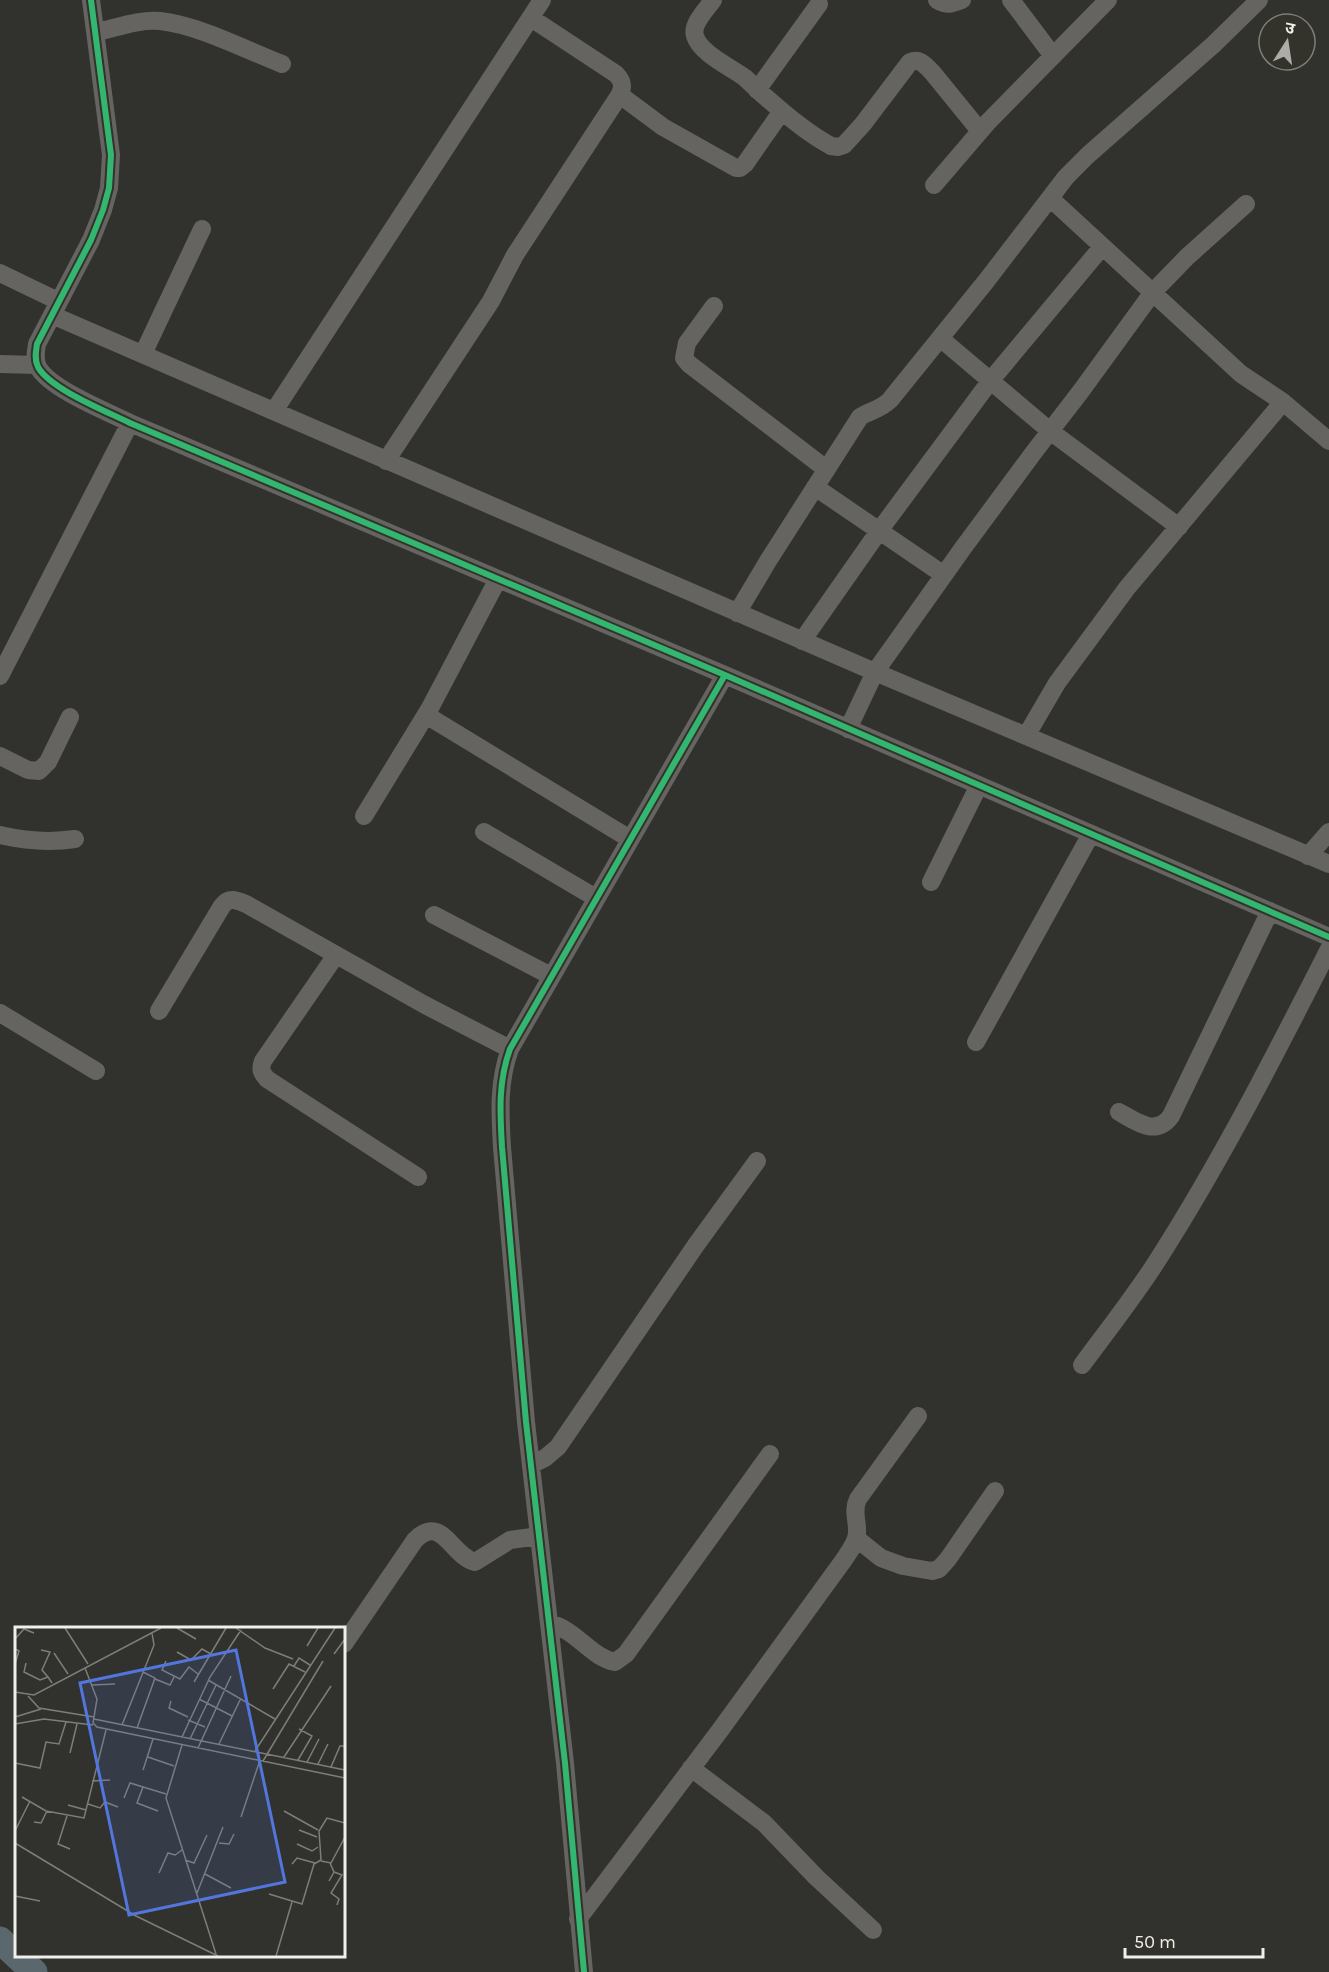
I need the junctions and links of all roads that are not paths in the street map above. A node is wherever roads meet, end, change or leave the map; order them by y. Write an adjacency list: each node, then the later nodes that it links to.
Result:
1 (91, 0): 11 (street)
2 (542, 0): 10 (street)
3 (713, 0): 14 (street)
4 (937, 0): 5 (street)
5 (962, 0)
6 (1011, 0): 12 (street)
7 (1108, 0): 12 (street)
8 (1259, 0): 19 (street)
9 (819, 4): 14 (street)
10 (531, 18): 15 (street); 33 (street)
11 (96, 32): 13 (street); 26 (street)
12 (1053, 56): 17 (street)
13 (282, 64)
14 (757, 90): 16 (street)
15 (620, 95): 16 (street); 37 (street)
16 (782, 111): 17 (street)
17 (980, 131): 18 (street)
18 (934, 185)
19 (1050, 198): 22 (street); 27 (street)
20 (1246, 204): 24 (street)
21 (202, 230): 28 (street)
22 (1102, 247): 24 (street); 31 (street)
23 (0, 273): 26 (street)
24 (1153, 292): 32 (street); 35 (street)
25 (714, 306): 38 (street)
26 (55, 308): 28 (street); 30 (street)
27 (940, 338): 31 (street); 38 (street)
28 (143, 354): 33 (street)
29 (0, 364): 30 (street)
30 (36, 365): 34 (street)
31 (991, 380): 35 (street); 41 (street)
32 (1283, 402): 36 (street); 40 (street)
33 (274, 411): 37 (street)
34 (130, 423): 43 (street); 47 (street)
35 (1050, 431): 40 (street); 42 (street)
36 (1329, 441)
37 (386, 461): 44 (street)
38 (826, 470): 39 (street)
39 (815, 487): 41 (street); 44 (street)
40 (1179, 526): 52 (street)
41 (879, 531): 42 (street); 45 (street)
42 (944, 575): 48 (street)
43 (498, 579): 46 (street); 49 (street)
44 (737, 613): 45 (street)
45 (802, 641): 48 (street)
46 (725, 675): 51 (street); 61 (street)
47 (0, 676)
48 (872, 679): 51 (street); 52 (street)
49 (426, 715): 55 (street); 61 (street)
50 (70, 717): 53 (street)
51 (851, 721): 54 (street)
52 (1026, 736): 62 (street)
53 (0, 756)
54 (979, 785): 58 (street); 64 (street)
55 (364, 816)
56 (484, 832): 65 (street)
57 (1329, 832): 62 (street)
58 (1091, 834): 66 (street); 74 (street)
59 (0, 835): 60 (street)
60 (75, 839)
61 (630, 839): 65 (street)
62 (1308, 856): 63 (street)
63 (1329, 864)
64 (931, 882)
65 (596, 898): 71 (street)
66 (1270, 912): 68 (street); 77 (street)
67 (434, 915): 71 (street)
68 (1329, 936)
69 (1329, 949): 80 (street)
70 (336, 955): 72 (street); 75 (street); 79 (street)
71 (551, 976): 75 (street)
72 (159, 1011)
73 (0, 1012): 76 (street)
74 (976, 1042)
75 (510, 1049): 83 (street)
76 (96, 1071)
77 (1119, 1112)
78 (757, 1161): 83 (street)
79 (418, 1177)
80 (1082, 1365)
81 (918, 1416): 86 (street)
82 (770, 1454): 87 (street)
83 (531, 1465): 85 (street)
84 (995, 1491): 86 (street)
85 (539, 1536): 87 (street); 88 (street)
86 (856, 1538): 89 (street)
87 (549, 1623): 90 (street)
88 (345, 1643)
89 (692, 1768): 90 (street); 91 (street)
90 (578, 1919): 96 (street)
91 (873, 1930)
92 (0, 1940): 93 (highway)
93 (15, 1954)
94 (18, 1957): 95 (highway)
95 (34, 1972)
96 (584, 1972)

